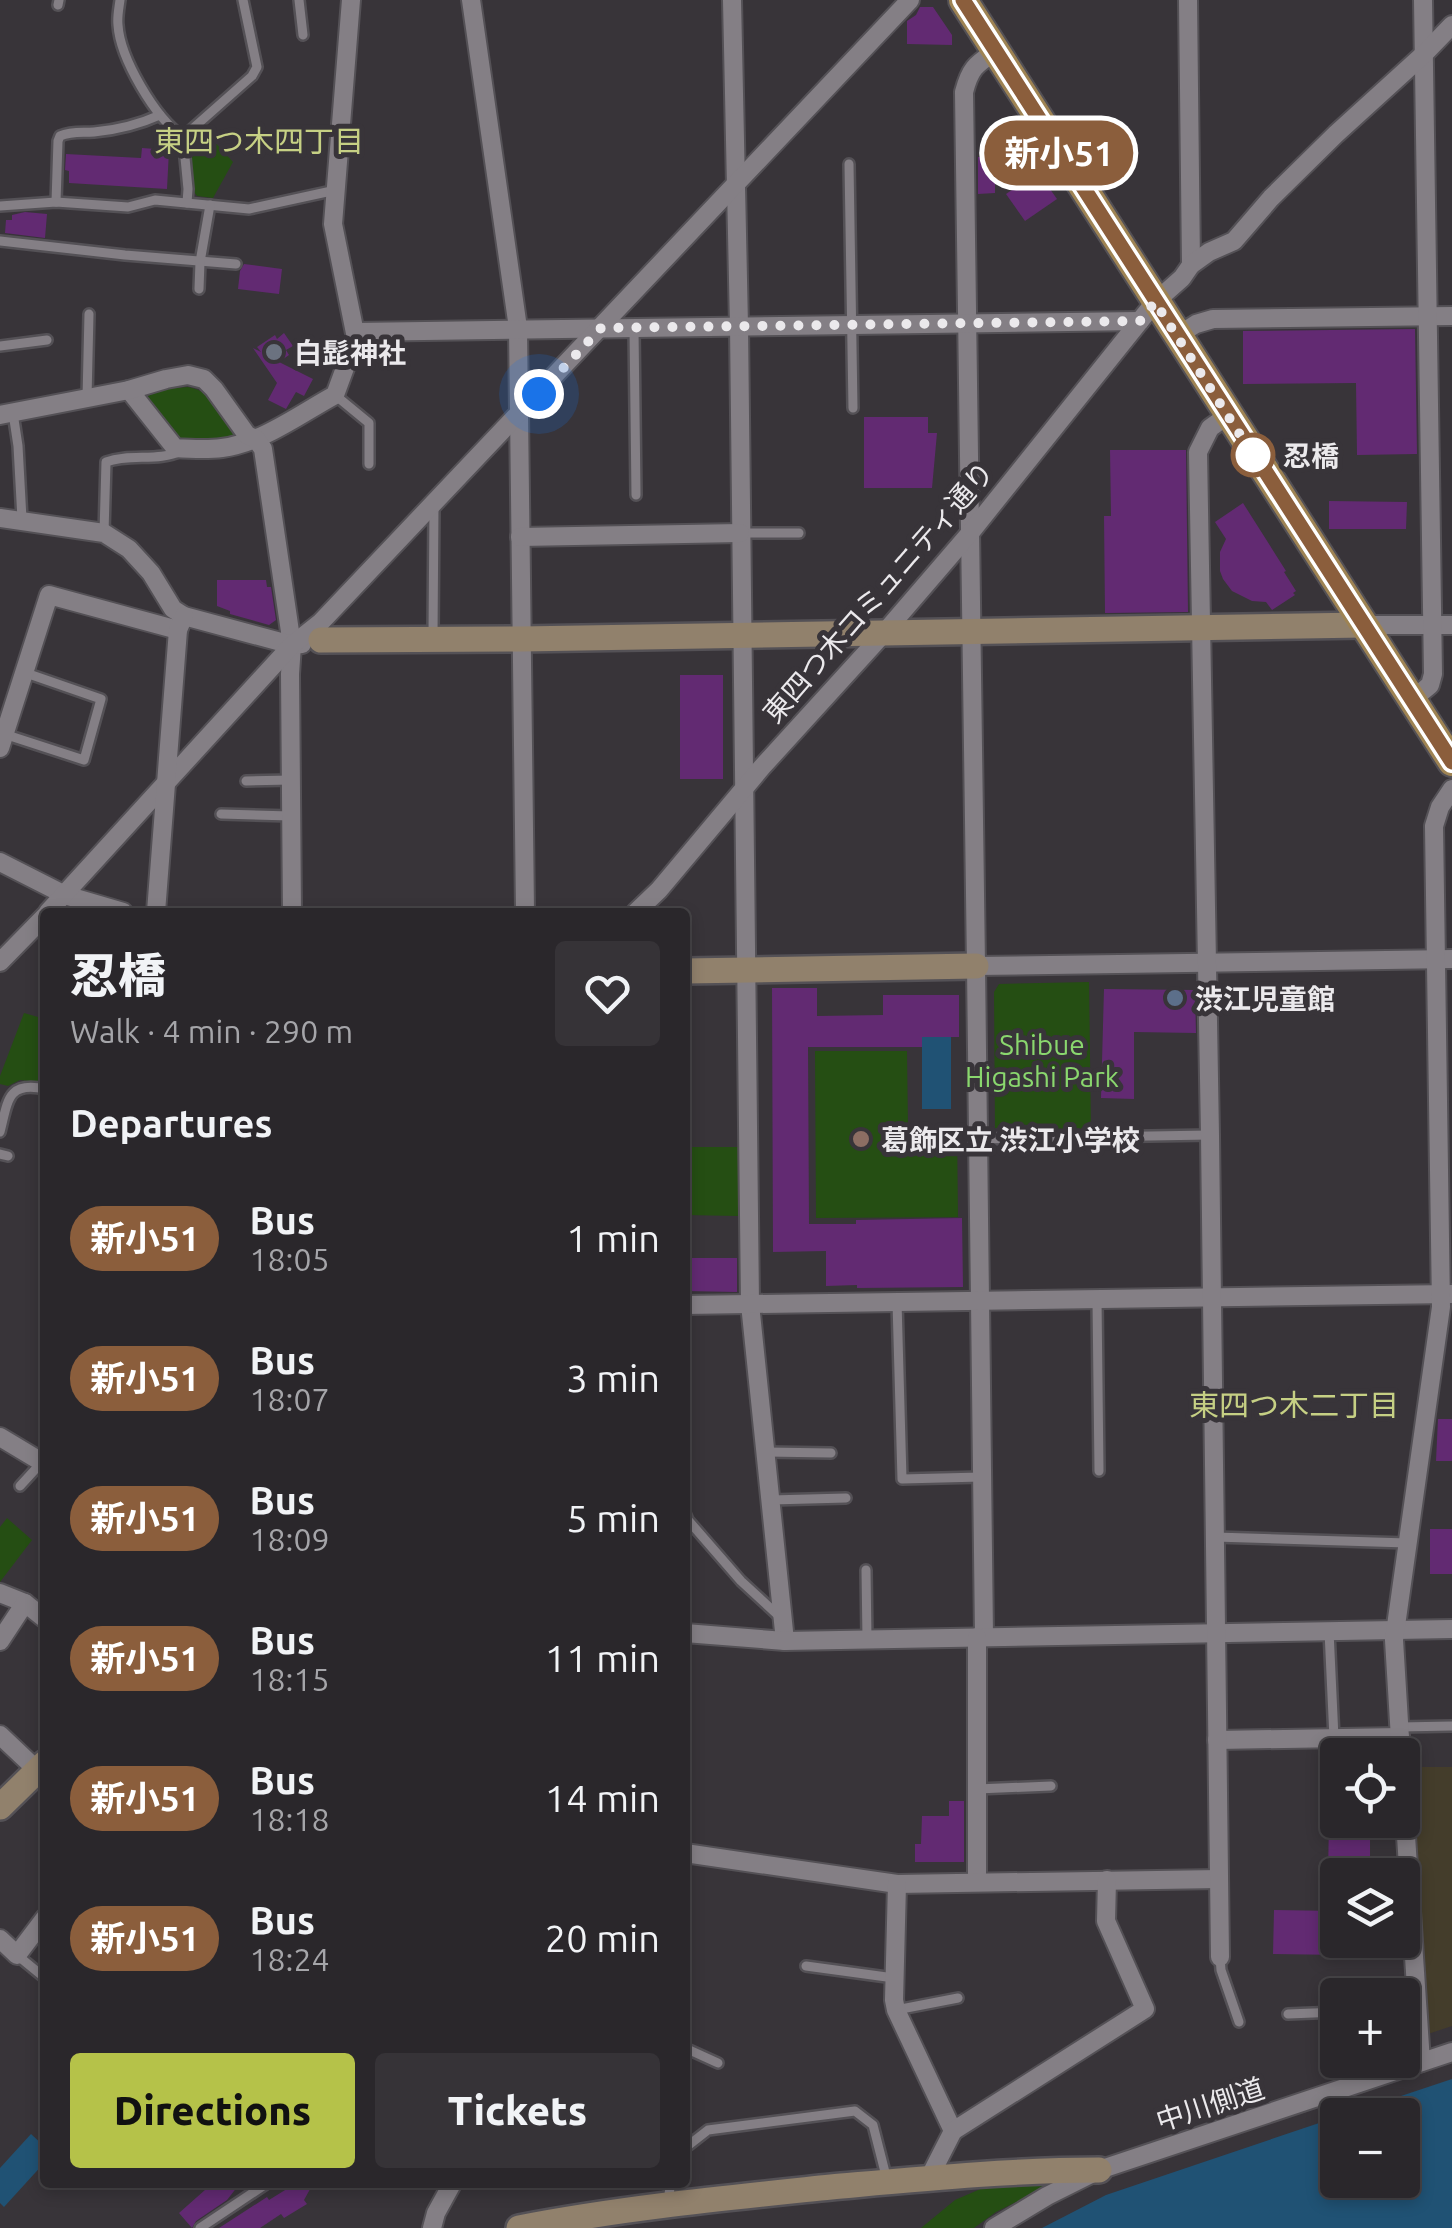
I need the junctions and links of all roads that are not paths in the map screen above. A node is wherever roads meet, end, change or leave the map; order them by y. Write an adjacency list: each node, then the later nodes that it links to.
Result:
1 (120, 0): 15 (lane)
2 (243, 0): 16 (lane)
3 (299, 0): 12 (lane)
4 (351, 0): 19 (street)
5 (471, 0): 36 (street)
6 (732, 0): 18 (street)
7 (910, 0): 18 (street)
8 (963, 0): 13 (main road)
9 (1188, 0): 27 (street)
10 (1423, 0): 14 (street)
11 (1452, 25): 14 (street, 東四つ木コミュニティ通り)
12 (303, 35)
13 (994, 52): 29 (main road); 33 (street)
14 (1424, 54): 27 (street, 東四つ木コミュニティ通り); 31 (street)
15 (160, 115): 16 (lane); 20 (lane)
16 (182, 137): 21 (lane)
17 (849, 164): 34 (lane)
18 (735, 185): 35 (street); 37 (street)
19 (336, 190): 22 (lane); 39 (street)
20 (56, 202): 21 (lane); 23 (lane)
21 (187, 203): 22 (lane)
22 (210, 205): 25 (lane)
23 (0, 206)
24 (0, 241): 25 (lane)
25 (200, 262): 26 (lane); 28 (lane)
26 (236, 264)
27 (1191, 265): 29 (street, 東四つ木コミュニティ通り)
28 (199, 288)
29 (1147, 311): 33 (street); 40 (main road); 60 (street, 東四つ木コミュニティ通り)
30 (89, 314): 45 (lane)
31 (1428, 316): 32 (street); 40 (street); 64 (street)
32 (1452, 316)
33 (967, 323): 34 (street); 60 (street)
34 (853, 324): 35 (street); 46 (lane)
35 (738, 326): 38 (street); 59 (street)
36 (518, 328): 37 (street); 39 (street); 49 (street)
37 (601, 328): 38 (street); 49 (street)
38 (634, 329): 53 (lane)
39 (356, 332): 44 (street)
40 (1178, 336): 48 (main road)
41 (46, 340): 42 (lane)
42 (0, 346)
43 (129, 390): 45 (street); 50 (street); 51 (street)
44 (335, 395): 50 (street); 52 (lane)
45 (88, 398): 47 (street)
46 (853, 408)
47 (7, 414): 56 (lane)
48 (1228, 415): 63 (main road); 65 (street)
49 (518, 416): 54 (street); 61 (street)
50 (256, 439): 51 (street); 72 (street)
51 (187, 448): 58 (lane)
52 (369, 464)
53 (636, 496)
54 (434, 502): 71 (lane); 72 (street)
55 (0, 518): 56 (street)
56 (22, 520): 58 (street)
57 (799, 532): 59 (lane)
58 (104, 533): 62 (street)
59 (740, 533): 61 (street); 68 (street)
60 (970, 533): 66 (street); 67 (street, 東四つ木コミュニティ通り)
61 (520, 537): 69 (street)
62 (181, 623): 72 (street); 73 (street); 79 (street)
63 (1364, 626): 64 (street); 65 (street); 74 (main road)
64 (1442, 626): 74 (street)
65 (1200, 629): 66 (street); 95 (street)
66 (971, 632): 67 (street); 96 (street)
67 (884, 633): 68 (street); 81 (street, 東四つ木コミュニティ通り)
68 (741, 635): 69 (street); 81 (street)
69 (521, 639): 71 (street); 90 (street)
70 (321, 640): 71 (street); 72 (street)
71 (433, 640)
72 (292, 646): 77 (street); 79 (street)
73 (25, 673): 75 (street); 75 (lane)
74 (1412, 700): 76 (main road)
75 (2, 741)
76 (1452, 762)
77 (291, 780): 78 (lane); 83 (street)
78 (246, 781)
79 (168, 782): 85 (street); 88 (street)
80 (1452, 789): 93 (street)
81 (743, 790): 91 (street, 東四つ木コミュニティ通り); 97 (street)
82 (222, 814): 83 (lane)
83 (291, 816): 89 (street)
84 (0, 862): 85 (street)
85 (65, 895): 86 (street); 87 (street)
86 (52, 908)
87 (109, 908)
88 (156, 908)
89 (292, 908)
90 (525, 908)
91 (640, 908)
92 (40, 920): 94 (street)
93 (1444, 959): 95 (street); 104 (street)
94 (0, 962)
95 (1207, 963): 96 (street); 102 (street)
96 (976, 966): 97 (street); 103 (street)
97 (745, 971): 98 (street); 109 (street)
98 (690, 972)
99 (40, 1088): 100 (lane)
100 (5, 1093): 101 (lane)
101 (0, 1132)
102 (1210, 1136): 103 (lane); 105 (street)
103 (977, 1139): 107 (street)
104 (1447, 1294): 105 (street); 123 (street)
105 (1212, 1298): 106 (street); 122 (street)
106 (1097, 1300): 107 (street); 116 (lane)
107 (980, 1301): 108 (street); 117 (street)
108 (897, 1302): 109 (street); 117 (lane)
109 (750, 1304): 110 (street); 112 (street)
110 (690, 1305)
111 (0, 1437): 114 (street)
112 (766, 1452): 113 (lane); 120 (street)
113 (831, 1454)
114 (40, 1458)
115 (40, 1464): 118 (lane)
116 (1099, 1471)
117 (981, 1477): 134 (street)
118 (20, 1486)
119 (846, 1498): 120 (lane)
120 (771, 1500): 128 (street)
121 (690, 1522): 128 (lane)
122 (1215, 1538): 123 (lane); 132 (street)
123 (1408, 1543): 131 (street)
124 (866, 1570): 135 (lane)
125 (0, 1593): 126 (street)
126 (25, 1603): 127 (street); 136 (street)
127 (40, 1615)
128 (783, 1620): 137 (street)
129 (1452, 1628): 131 (street)
130 (1329, 1630): 131 (street); 132 (street); 141 (lane)
131 (1396, 1630): 142 (street)
132 (1216, 1632): 134 (street); 144 (street)
133 (690, 1633): 137 (street)
134 (981, 1636): 135 (street); 148 (street)
135 (867, 1639): 137 (street)
136 (0, 1641)
137 (785, 1642)
138 (1452, 1726): 143 (lane)
139 (0, 1735): 145 (street)
140 (1320, 1738): 144 (street)
141 (1334, 1738)
142 (1400, 1738)
143 (1407, 1738)
144 (1217, 1740): 152 (street)
145 (40, 1766)
146 (40, 1768): 149 (street)
147 (1052, 1786): 148 (lane)
148 (978, 1789): 154 (street)
149 (0, 1807)
150 (1404, 1838): 162 (street)
151 (690, 1854): 155 (street)
152 (1219, 1879): 153 (street); 158 (street)
153 (1106, 1880): 154 (street); 173 (street)
154 (977, 1882): 155 (street)
155 (897, 1884): 161 (street)
156 (40, 1922): 157 (street)
157 (6, 1949): 160 (lane)
158 (1220, 1957): 167 (lane)
159 (806, 1966): 161 (lane)
160 (40, 1974)
161 (894, 1978): 164 (street)
162 (1408, 1978)
163 (958, 1998): 164 (lane)
164 (896, 2010): 173 (street)
165 (1320, 2013): 166 (lane)
166 (1288, 2014)
167 (1239, 2022)
168 (690, 2050): 171 (lane)
169 (1452, 2052): 170 (street, 中川側道)
170 (1420, 2062)
171 (718, 2063)
172 (1373, 2078): 175 (street, 中川側道)
173 (953, 2131): 176 (street)
174 (690, 2144): 177 (lane)
175 (1100, 2170): 176 (street); 184 (street, 中川側道)
176 (928, 2178): 177 (street)
177 (888, 2182): 180 (street)
178 (261, 2188): 181 (lane)
179 (450, 2188): 182 (street)
180 (670, 2193): 183 (street)
181 (200, 2228)
182 (432, 2228)
183 (519, 2228)
184 (994, 2228)

